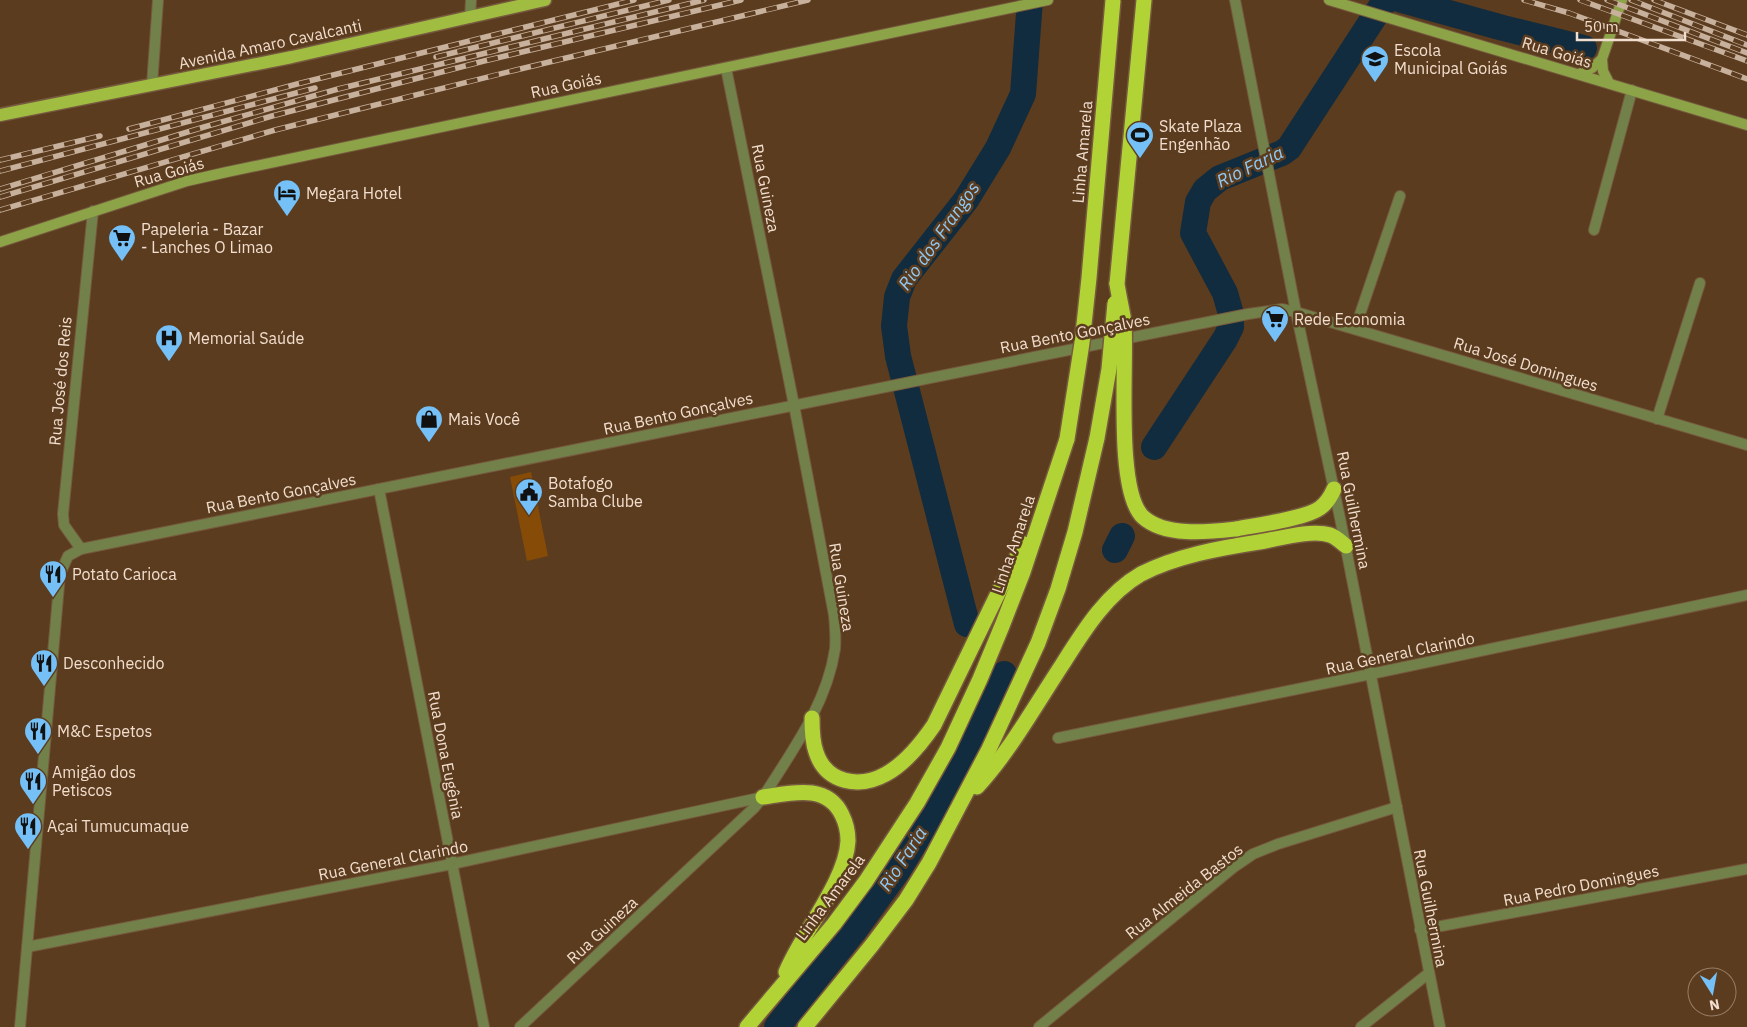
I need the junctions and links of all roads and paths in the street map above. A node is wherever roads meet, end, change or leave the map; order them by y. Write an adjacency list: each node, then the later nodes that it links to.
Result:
1 (158, 0): 15 (street)
2 (471, 0): 10 (street)
3 (545, 0): 10 (main road, Avenida Amaro Cavalcanti)
4 (1113, 0): 32 (highway, Linha Amarela, bridge)
5 (1144, 0): 24 (highway)
6 (1235, 0): 25 (street, Rua Guilhermina)
7 (1329, 0): 13 (main road, Rua Goiás)
8 (1622, 0): 11 (main road)
9 (1045, 1): 12 (main road, Rua Goiás)
10 (470, 18): 15 (main road, Avenida Amaro Cavalcanti)
11 (1602, 59): 13 (main road); 14 (main road)
12 (726, 68): 20 (main road, Rua Goiás); 27 (street, Rua Guineza)
13 (1579, 74): 14 (main road, Rua Goiás)
14 (1609, 83): 16 (main road, Rua Goiás)
15 (152, 85): 17 (main road, Avenida Amaro Cavalcanti)
16 (1632, 90): 18 (main road, Rua Goiás); 21 (street)
17 (0, 115)
18 (1747, 125)
19 (1400, 196): 26 (street)
20 (93, 211): 22 (main road, Rua Goiás); 34 (street, Rua José dos Reis)
21 (1594, 230)
22 (0, 242)
23 (1700, 283): 28 (street)
24 (1117, 284): 31 (highway, bridge); 40 (highway, bridge)
25 (1296, 312): 26 (street, Rua José Domingues); 27 (street, Rua Bento Gonçalves); 31 (street, Rua Guilhermina)
26 (1355, 329): 28 (street, Rua José Domingues)
27 (794, 404): 30 (street, Rua Bento Gonçalves); 37 (street, Rua Guineza)
28 (1657, 419): 29 (street, Rua José Domingues)
29 (1747, 445)
30 (379, 489): 34 (street, Rua Bento Gonçalves); 42 (street, Rua Dona Eugênia)
31 (1334, 489): 33 (street, Rua Guilhermina)
32 (1042, 512): 37 (highway); 47 (highway, Linha Amarela)
33 (1346, 546): 36 (street, Rua Guilhermina); 40 (highway)
34 (81, 549): 45 (street, Rua Bento Gonçalves)
35 (1747, 594): 36 (street, Rua General Clarindo)
36 (1371, 674): 38 (street, Rua General Clarindo); 41 (street, Rua Guilhermina)
37 (812, 718): 39 (street, Rua Guineza)
38 (1058, 738)
39 (764, 797): 42 (street, Rua General Clarindo); 47 (highway); 50 (street, Rua Guineza)
40 (960, 805): 52 (highway)
41 (1396, 807): 44 (street, Rua Guilhermina); 53 (street, Rua Almeida Bastos)
42 (452, 864): 45 (street, Rua General Clarindo); 49 (street, Rua Dona Eugênia)
43 (1747, 869): 44 (street, Rua Pedro Domingues)
44 (1420, 930): 46 (street, Rua Guilhermina)
45 (27, 947): 48 (street)
46 (1429, 973): 54 (street); 55 (street, Rua Guilhermina)
47 (780, 987): 51 (highway, Linha Amarela)
48 (20, 1027)
49 (484, 1027)
50 (520, 1027)
51 (747, 1027)
52 (805, 1027)
53 (1039, 1027)
54 (1361, 1027)
55 (1440, 1027)

